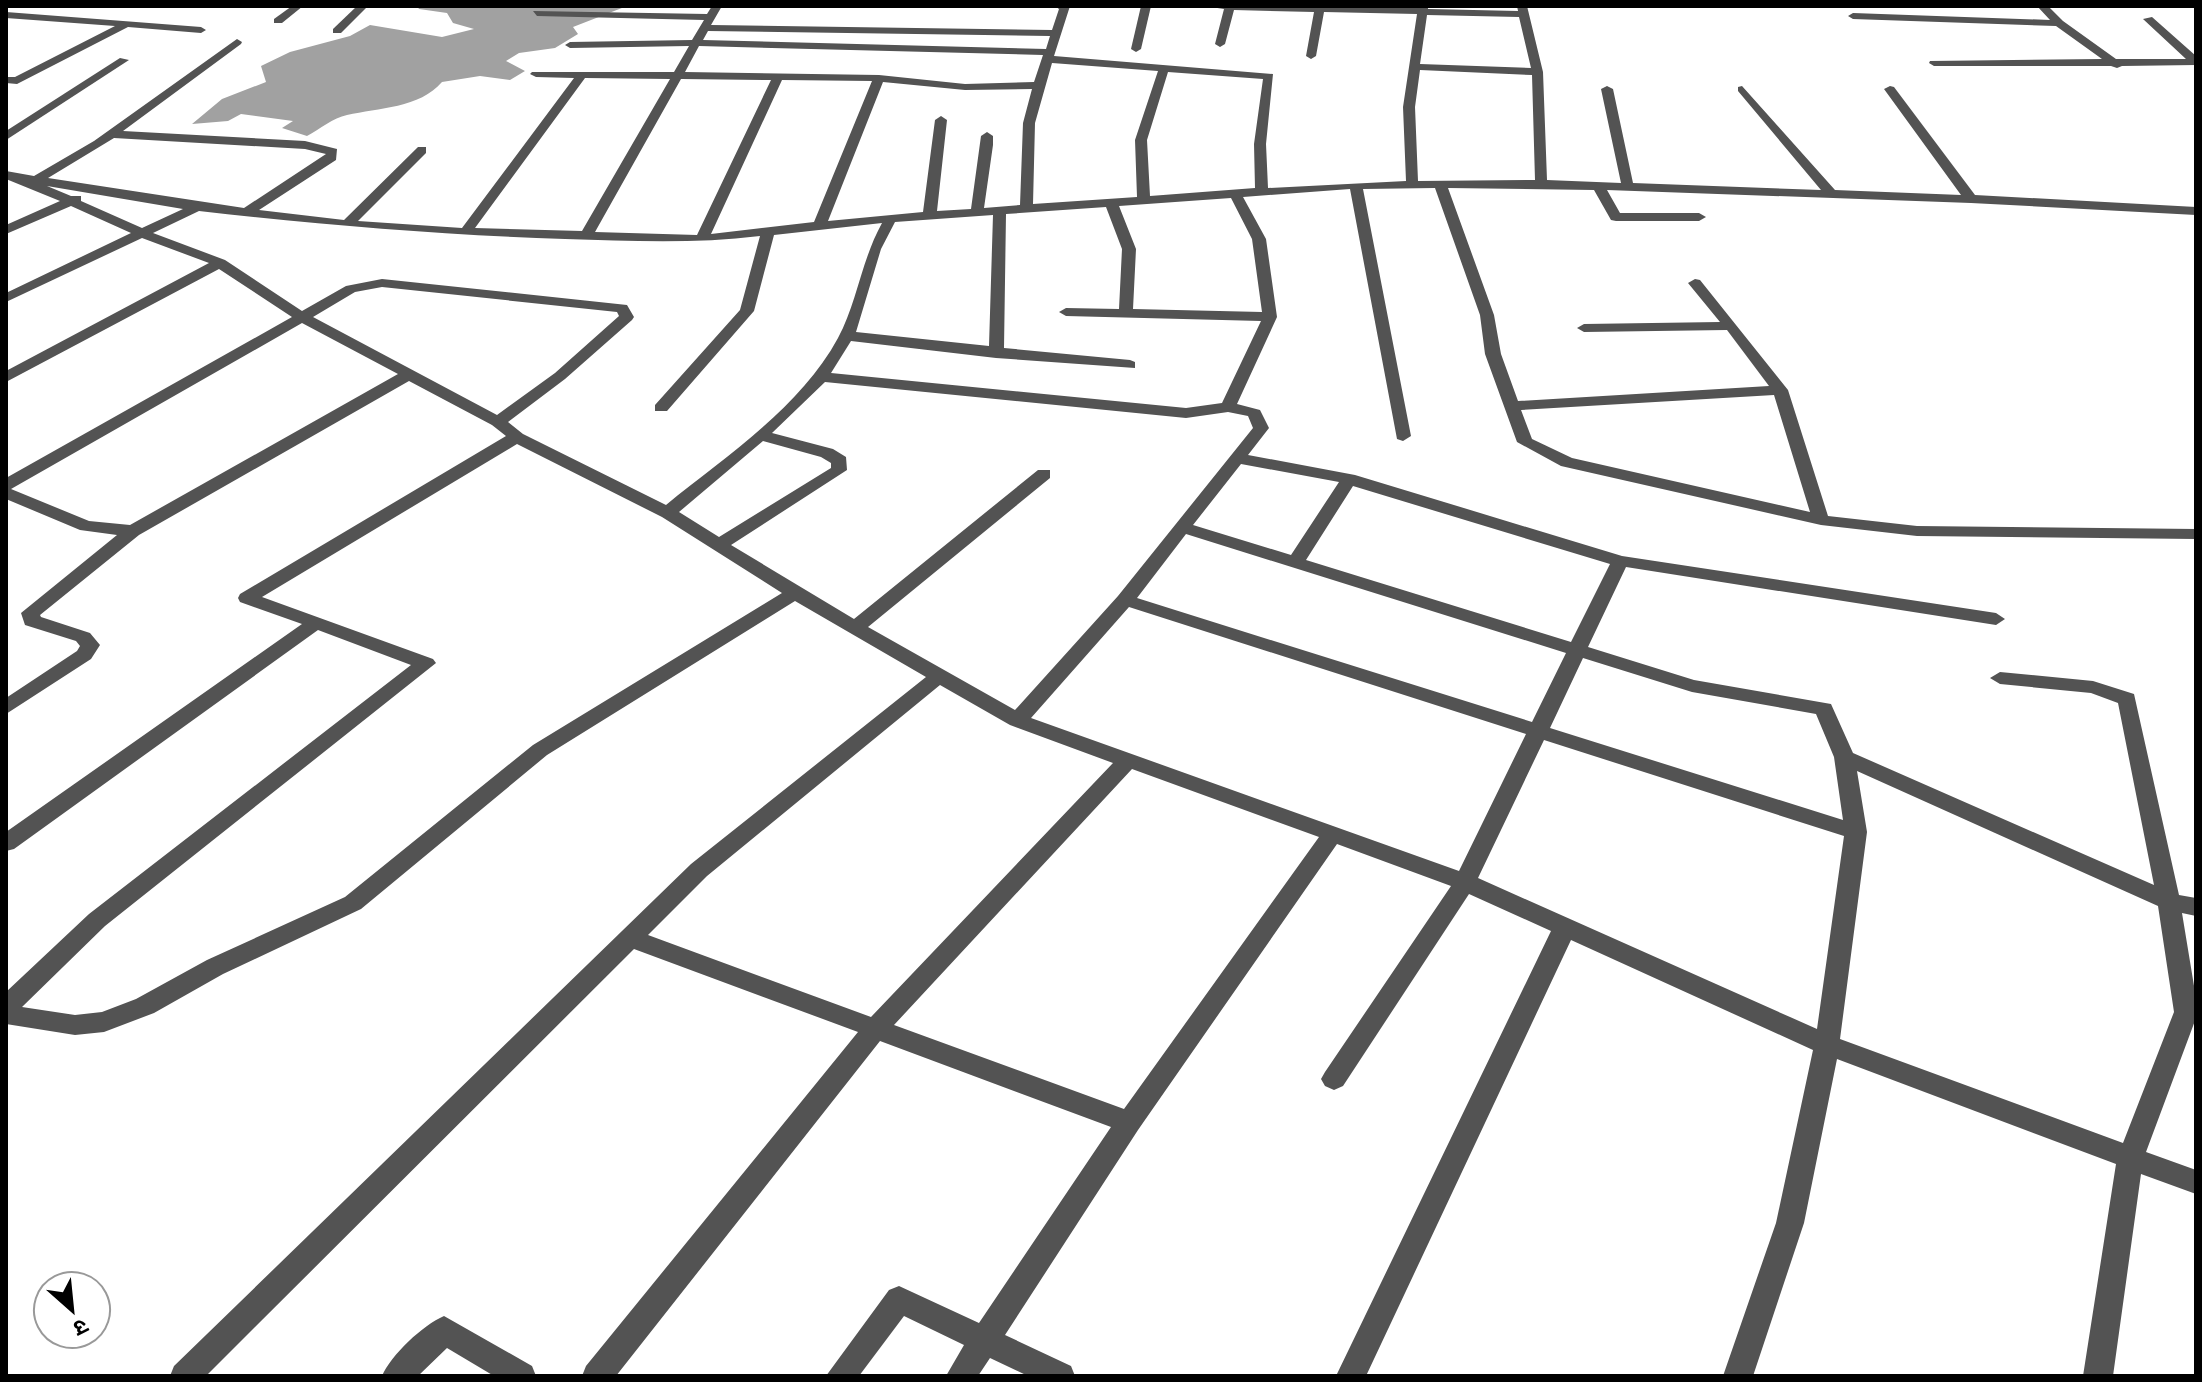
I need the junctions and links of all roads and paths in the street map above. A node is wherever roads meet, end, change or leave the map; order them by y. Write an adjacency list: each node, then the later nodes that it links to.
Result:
1 (30, 6): 14 (street)
2 (298, 6): 17 (street)
3 (363, 6): 22 (street)
4 (717, 6): 18 (street)
5 (1060, 6): 23 (street)
6 (1146, 6): 28 (street)
7 (1209, 6): 8 (street)
8 (1230, 6): 10 (street); 26 (street)
9 (2042, 6): 19 (street)
10 (1320, 7): 11 (street); 30 (street)
11 (1424, 8): 12 (street); 34 (street)
12 (1522, 10): 36 (street)
13 (537, 13): 18 (street)
14 (6, 15): 20 (street)
15 (1853, 16): 19 (street)
16 (2148, 19): 33 (street)
17 (278, 21)
18 (708, 23): 23 (street); 25 (street)
19 (2059, 23): 33 (street)
20 (124, 26): 21 (street); 42 (street)
21 (201, 30)
22 (337, 31)
23 (1053, 33): 29 (street)
24 (237, 42): 48 (street)
25 (697, 43): 27 (street); 29 (street); 39 (street)
26 (1220, 44)
27 (570, 45)
28 (1136, 49)
29 (1047, 56): 35 (street); 43 (street)
30 (1311, 56)
31 (124, 60): 49 (street)
32 (1934, 63): 33 (street)
33 (2117, 65)
34 (1416, 67): 36 (street); 55 (street)
35 (1164, 68): 60 (street); 64 (street)
36 (1537, 72): 53 (street)
37 (536, 74): 38 (street)
38 (582, 74): 39 (street); 79 (street)
39 (677, 74): 40 (street); 82 (street)
40 (778, 77): 41 (street); 83 (street)
41 (879, 78): 43 (street); 77 (street)
42 (6, 80)
43 (1039, 85): 69 (street)
44 (1607, 89): 58 (street)
45 (1742, 89): 62 (street)
46 (1890, 89): 63 (street)
47 (941, 120): 73 (street)
48 (112, 134): 52 (street); 72 (street)
49 (6, 136)
50 (987, 136): 71 (street)
51 (422, 150): 76 (street)
52 (21, 177): 59 (street); 65 (street)
53 (1541, 184): 56 (street); 57 (street)
54 (1356, 185): 55 (street); 60 (street); 105 (street)
55 (1412, 185): 56 (street)
56 (1441, 187): 100 (street)
57 (1599, 187): 58 (street); 74 (street)
58 (1628, 188): 62 (street)
59 (98, 190): 65 (street); 67 (street)
60 (1262, 192): 61 (street)
61 (1235, 194): 64 (street); 89 (street)
62 (1831, 194): 63 (street)
63 (1971, 199): 70 (street)
64 (1144, 200): 66 (street)
65 (69, 202): 78 (street); 80 (street)
66 (1112, 205): 69 (street); 88 (street)
67 (197, 207): 72 (street); 80 (street)
68 (1000, 211): 69 (street); 71 (street); 94 (street)
69 (1026, 211)
70 (2196, 211)
71 (977, 212): 73 (street)
72 (246, 213): 76 (street)
73 (930, 216): 75 (street)
74 (1699, 217)
75 (890, 220): 77 (street); 93 (street)
76 (347, 224): 79 (street)
77 (819, 227): 81 (street)
78 (6, 230)
79 (466, 232): 82 (street)
80 (141, 233): 84 (street); 86 (street)
81 (768, 233): 83 (street); 102 (street)
82 (586, 236): 83 (street)
83 (702, 239)
84 (220, 263): 90 (street); 97 (street)
85 (1695, 283): 91 (street)
86 (6, 298)
87 (1066, 312): 88 (street)
88 (1126, 313): 89 (street)
89 (1270, 317): 101 (street)
90 (304, 318): 96 (street); 103 (street); 110 (street)
91 (1731, 326): 92 (street); 99 (street)
92 (1584, 328)
93 (847, 336): 94 (street); 98 (street)
94 (996, 353): 95 (street)
95 (1130, 365)
96 (410, 374): 103 (street); 115 (street)
97 (6, 377)
98 (821, 377): 101 (street); 104 (street)
99 (1780, 390): 100 (street); 113 (street)
100 (1512, 406): 113 (street)
101 (1228, 407): 107 (street)
102 (661, 408)
103 (498, 422): 106 (street)
104 (760, 435): 112 (street); 117 (street)
105 (1403, 436)
106 (517, 437): 112 (street); 123 (street)
107 (1237, 458): 109 (street); 114 (street)
108 (1044, 474): 124 (street)
109 (1349, 479): 118 (street); 119 (street)
110 (6, 485)
111 (6, 493): 115 (street)
112 (668, 513): 117 (street)
113 (1821, 520): 116 (street)
114 (1182, 527): 119 (street); 121 (street)
115 (133, 531): 128 (street)
116 (2196, 534)
117 (719, 545): 120 (street)
118 (1620, 561): 122 (street); 125 (street)
119 (1296, 562): 125 (street)
120 (794, 593): 124 (street); 141 (street)
121 (1125, 600): 129 (street); 130 (street)
122 (1996, 619)
123 (316, 623): 135 (street); 140 (street)
124 (855, 628): 126 (street)
125 (1574, 651): 130 (street); 131 (street)
126 (939, 676): 129 (street); 139 (street)
127 (2000, 678): 137 (street)
128 (6, 707)
129 (1017, 720): 132 (street)
130 (1539, 733): 133 (street); 136 (street)
131 (1844, 757): 133 (street); 137 (street)
132 (1128, 760): 134 (street); 142 (street)
133 (1856, 832): 143 (street)
134 (1333, 834): 136 (street); 145 (street)
135 (6, 843)
136 (1465, 882): 138 (street); 144 (street)
137 (2183, 904): 146 (street)
138 (1565, 927): 143 (street); 156 (street)
139 (630, 938): 142 (street); 149 (street)
140 (6, 1007)
141 (6, 1014)
142 (875, 1029): 145 (street); 152 (street)
143 (1827, 1045): 146 (street); 157 (street)
144 (1334, 1079)
145 (1129, 1122): 148 (street)
146 (2130, 1160): 147 (street); 158 (street)
147 (2196, 1182)
148 (985, 1341): 153 (street); 154 (street); 155 (street)
149 (185, 1376)
150 (397, 1376): 151 (street)
151 (521, 1376)
152 (597, 1376)
153 (841, 1376)
154 (961, 1376)
155 (1060, 1376)
156 (1351, 1376)
157 (1738, 1376)
158 (2098, 1376)

